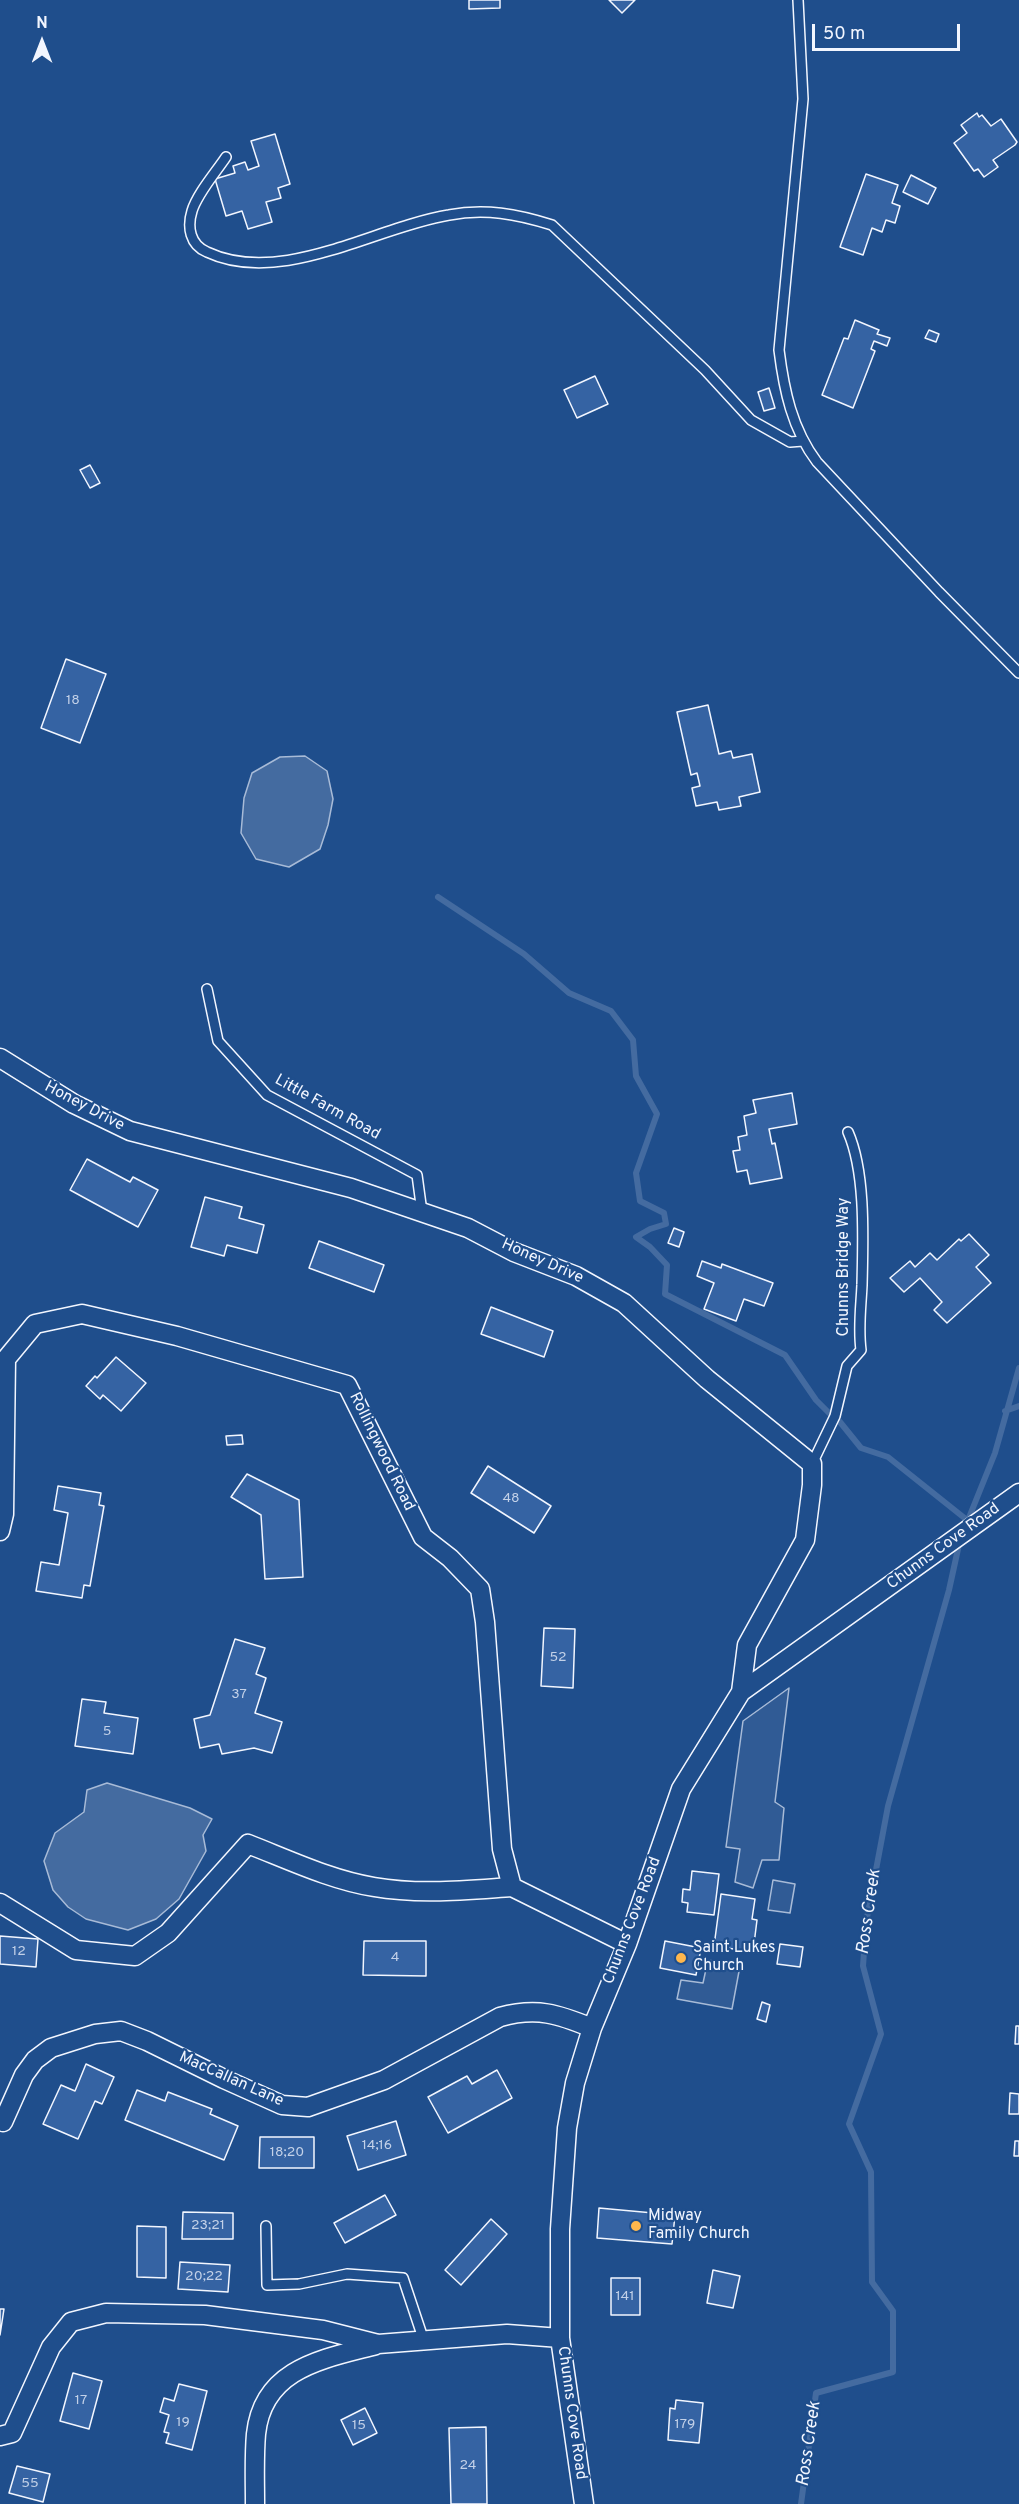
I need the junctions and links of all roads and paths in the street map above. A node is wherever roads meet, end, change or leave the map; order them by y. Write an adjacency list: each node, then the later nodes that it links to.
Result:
1 (798, 0): 3 (lane)
2 (226, 157): 3 (lane)
3 (803, 441): 4 (lane)
4 (1019, 673)
5 (207, 989): 8 (lane, Little Farm Road)
6 (0, 1058): 8 (street, Honey Drive)
7 (848, 1132): 9 (lane, Chunns Bridge Way)
8 (422, 1212): 9 (street, Honey Drive)
9 (812, 1464): 12 (street)
10 (1019, 1493): 12 (street, Chunns Cove Road)
11 (0, 1531): 13 (street, Rollingwood Road)
12 (741, 1692): 15 (street, Chunns Cove Road)
13 (512, 1887): 14 (street); 15 (street)
14 (0, 1903)
15 (627, 1944): 16 (street, Chunns Cove Road)
16 (592, 2028): 17 (street, MacCallan Lane); 19 (street, Chunns Cove Road)
17 (3, 2122)
18 (266, 2226): 20 (lane)
19 (560, 2338): 20 (street); 24 (street, Chunns Cove Road)
20 (424, 2341): 21 (street)
21 (378, 2344): 22 (street); 23 (street)
22 (6, 2435)
23 (255, 2504)
24 (585, 2504)

